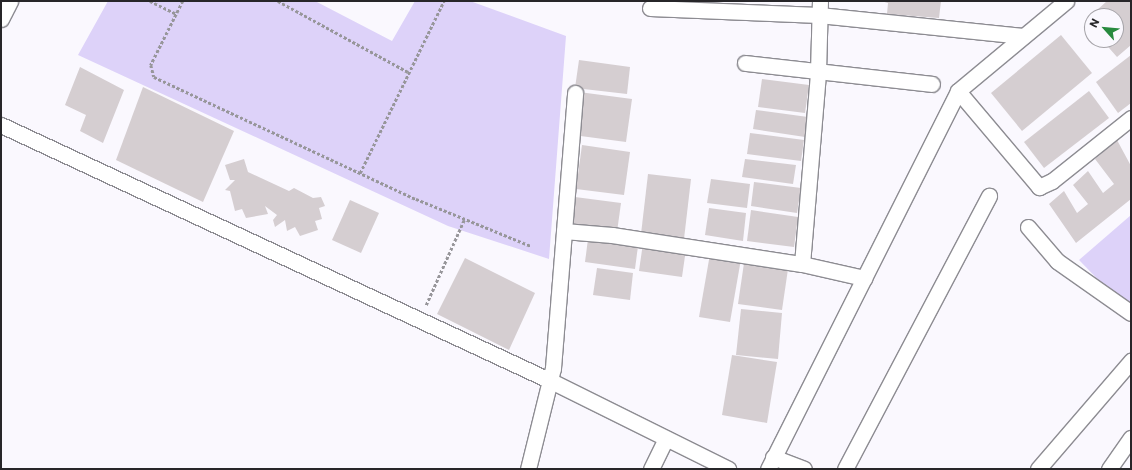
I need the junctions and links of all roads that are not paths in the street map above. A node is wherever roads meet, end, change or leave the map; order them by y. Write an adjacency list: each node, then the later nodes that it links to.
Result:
1 (10, 1): 5 (street)
2 (1066, 1): 6 (street)
3 (650, 8): 4 (street)
4 (819, 8): 6 (street); 8 (street)
5 (1, 19)
6 (1023, 36): 10 (street)
7 (745, 63): 8 (street)
8 (818, 72): 9 (street); 17 (street)
9 (932, 84)
10 (958, 91): 12 (street); 18 (street)
11 (575, 93): 16 (street)
12 (1131, 118)
13 (1, 125): 21 (street)
14 (989, 196): 29 (street)
15 (1028, 227): 19 (street)
16 (564, 231): 17 (street); 21 (street)
17 (802, 264): 18 (street)
18 (864, 278): 24 (street)
19 (1131, 313)
20 (1131, 361): 30 (street)
21 (551, 381): 22 (street); 26 (street)
22 (666, 438): 25 (street); 27 (street)
23 (1131, 438): 31 (street)
24 (771, 463): 28 (street)
25 (723, 468)
26 (528, 469)
27 (651, 469)
28 (804, 469)
29 (845, 469)
30 (1038, 469)
31 (1109, 469)

